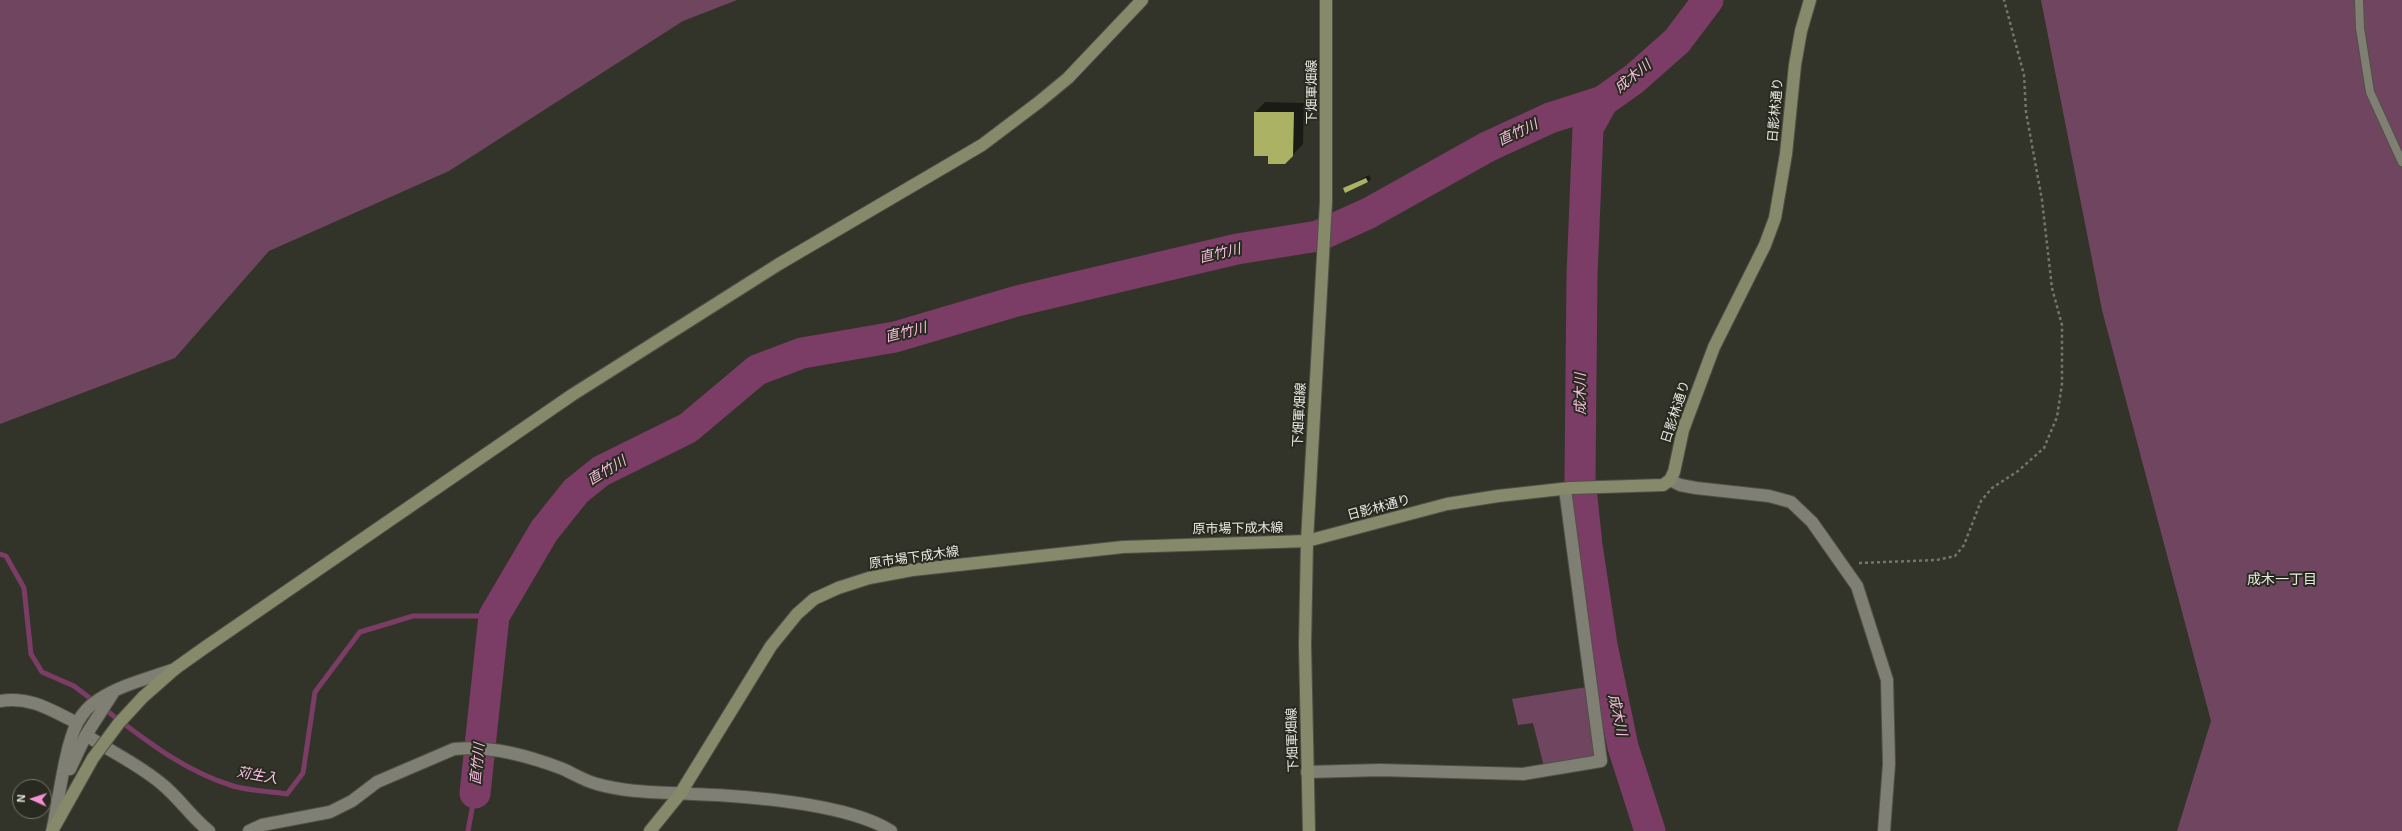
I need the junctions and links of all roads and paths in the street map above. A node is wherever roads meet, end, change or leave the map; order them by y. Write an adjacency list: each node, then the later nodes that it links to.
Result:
1 (1142, 0): 11 (street)
2 (1326, 0): 9 (street, 下畑軍畑線)
3 (1810, 0): 7 (street, 日影林通り)
4 (2004, 0): 10 (path)
5 (2359, 0): 6 (lane)
6 (2402, 162)
7 (1670, 480): 8 (street, 日影林通り); 10 (street)
8 (1568, 489): 9 (street, 日影林通り); 16 (street)
9 (1307, 541): 16 (street, 下畑軍畑線); 18 (street, 原市場下成木線)
10 (1840, 563): 25 (street)
11 (176, 668): 12 (street); 19 (street, bridge)
12 (107, 697): 14 (street); 15 (street)
13 (0, 701): 14 (street)
14 (77, 722): 17 (street)
15 (86, 735): 17 (street); 20 (street)
16 (1308, 772): 24 (street, 下畑軍畑線)
17 (60, 792): 19 (street)
18 (680, 794): 21 (street); 22 (street, 原市場下成木線); 23 (street)
19 (52, 831)
20 (209, 831)
21 (249, 831)
22 (650, 831)
23 (891, 831)
24 (1309, 831)
25 (1884, 831)

